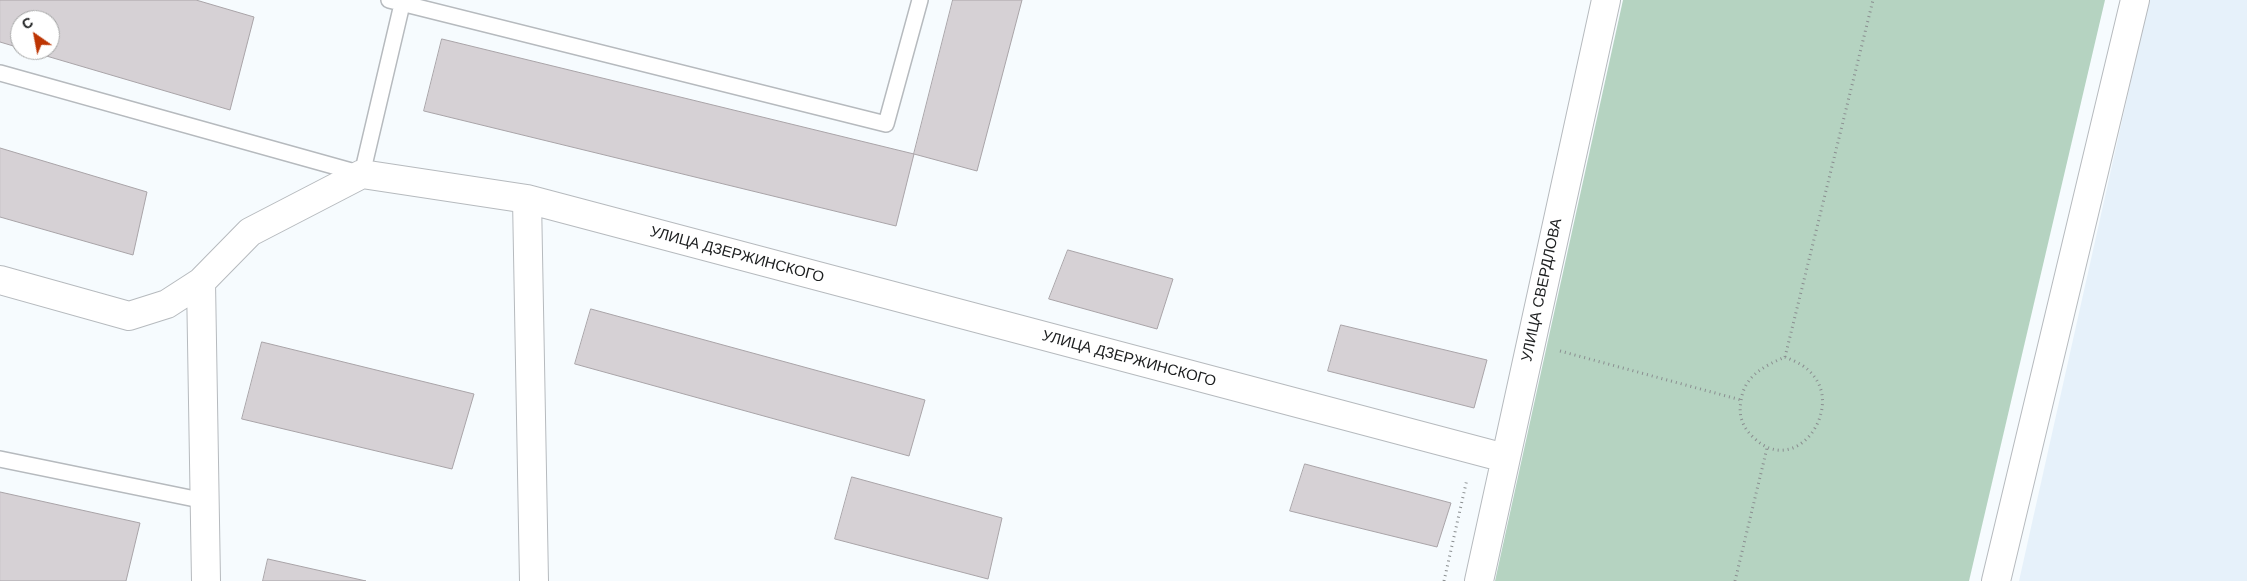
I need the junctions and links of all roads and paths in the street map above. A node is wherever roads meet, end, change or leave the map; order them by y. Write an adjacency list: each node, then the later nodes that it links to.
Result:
1 (920, 0): 5 (lane)
2 (1606, 0): 11 (street, УЛИЦА СВЕРДЛОВА)
3 (1873, 0): 12 (path)
4 (2135, 0): 24 (street)
5 (398, 1): 7 (lane)
6 (0, 73): 7 (lane)
7 (362, 174): 8 (street, УЛИЦА ДЗЕРЖИНСКОГО); 10 (street)
8 (526, 199): 15 (street, УЛИЦА ДЗЕРЖИНСКОГО); 20 (street)
9 (0, 280): 10 (street)
10 (201, 282): 18 (street)
11 (1531, 343): 13 (path); 16 (street, УЛИЦА СВЕРДЛОВА)
12 (1784, 357): 13 (path); 14 (path)
13 (1741, 400): 14 (path)
14 (1767, 448): 23 (path)
15 (1474, 450): 16 (street, УЛИЦА ДЗЕРЖИНСКОГО); 21 (path)
16 (1505, 458): 22 (street, УЛИЦА СВЕРДЛОВА)
17 (0, 459): 18 (lane)
18 (205, 501): 19 (street)
19 (206, 581)
20 (534, 581)
21 (1444, 581)
22 (1479, 581)
23 (1735, 581)
24 (1996, 581)

